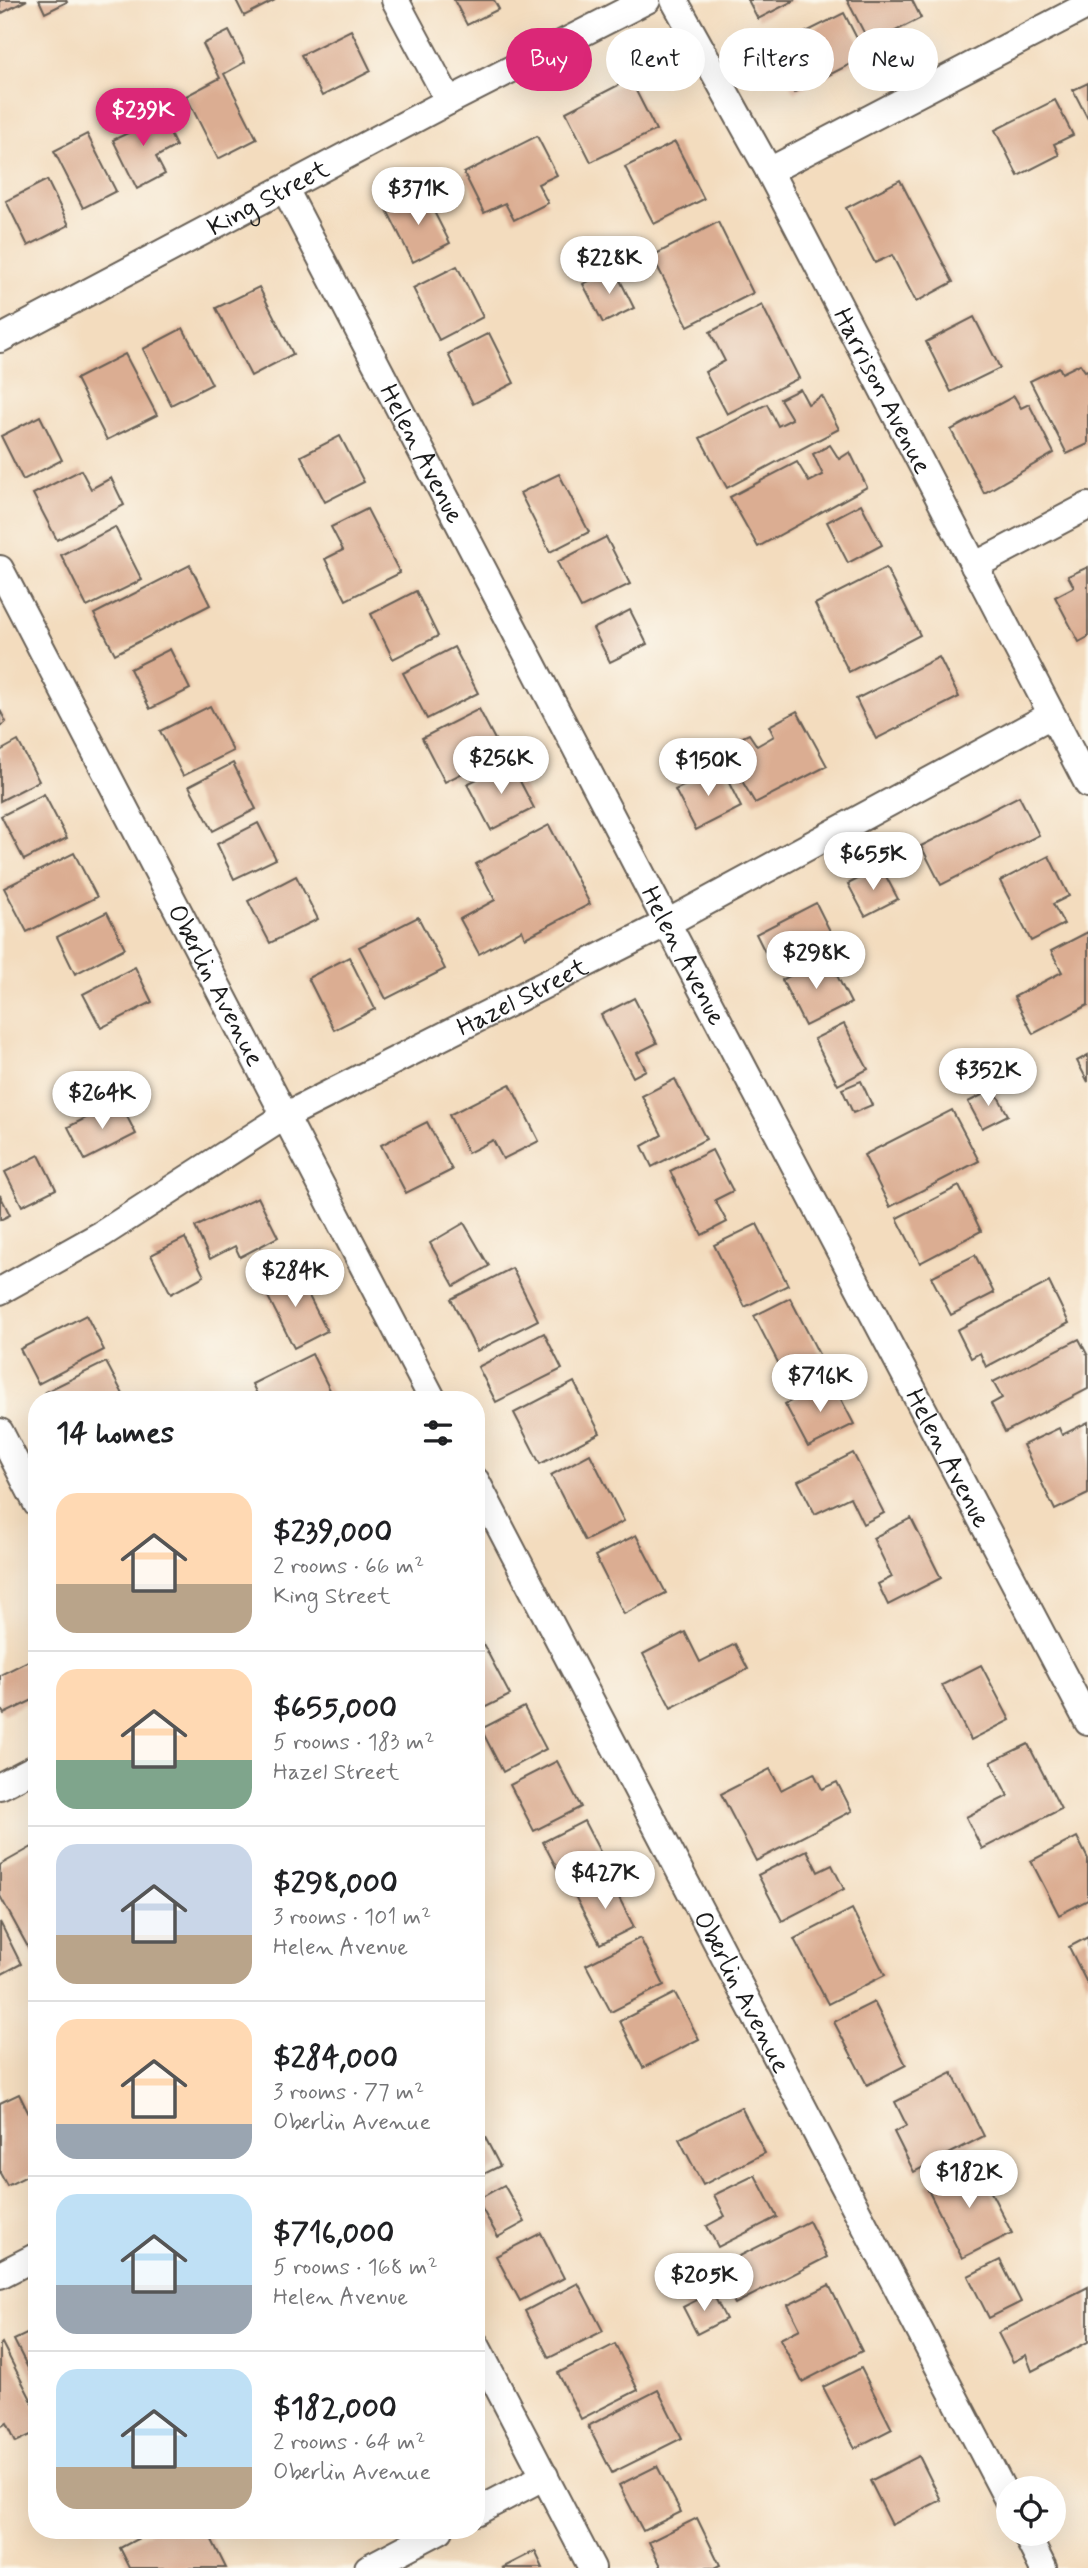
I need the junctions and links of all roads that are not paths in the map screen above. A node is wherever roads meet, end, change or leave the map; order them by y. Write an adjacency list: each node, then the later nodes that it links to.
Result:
1 (394, 0): 5 (street)
2 (647, 0): 5 (street, King Street)
3 (674, 0): 6 (street, Harrison Avenue)
4 (1088, 5): 6 (street)
5 (449, 101): 7 (street, King Street)
6 (769, 171): 10 (street, Harrison Avenue)
7 (285, 189): 8 (street, King Street); 14 (street, Helen Avenue)
8 (0, 339)
9 (1088, 506): 10 (street)
10 (974, 566): 12 (street, Harrison Avenue)
11 (0, 569): 15 (street, Oberlin Avenue)
12 (1051, 715): 13 (street, Harrison Avenue); 14 (street, Hazel Street)
13 (1088, 784)
14 (667, 923): 15 (street, Hazel Street); 21 (street, Helen Avenue)
15 (285, 1116): 16 (street, Hazel Street); 17 (street, Oberlin Avenue)
16 (0, 1291)
17 (428, 1391)
18 (0, 1432): 19 (street)
19 (28, 1486)
20 (485, 1499): 28 (street, Oberlin Avenue)
21 (1088, 1721)
22 (28, 1772): 23 (street)
23 (0, 1786)
24 (28, 2261): 25 (street)
25 (0, 2275)
26 (485, 2362): 27 (street)
27 (545, 2476): 29 (street); 33 (street)
28 (996, 2477)
29 (485, 2507)
30 (423, 2539): 32 (street)
31 (1032, 2546): 34 (street)
32 (368, 2568)
33 (592, 2568)
34 (1043, 2568)

